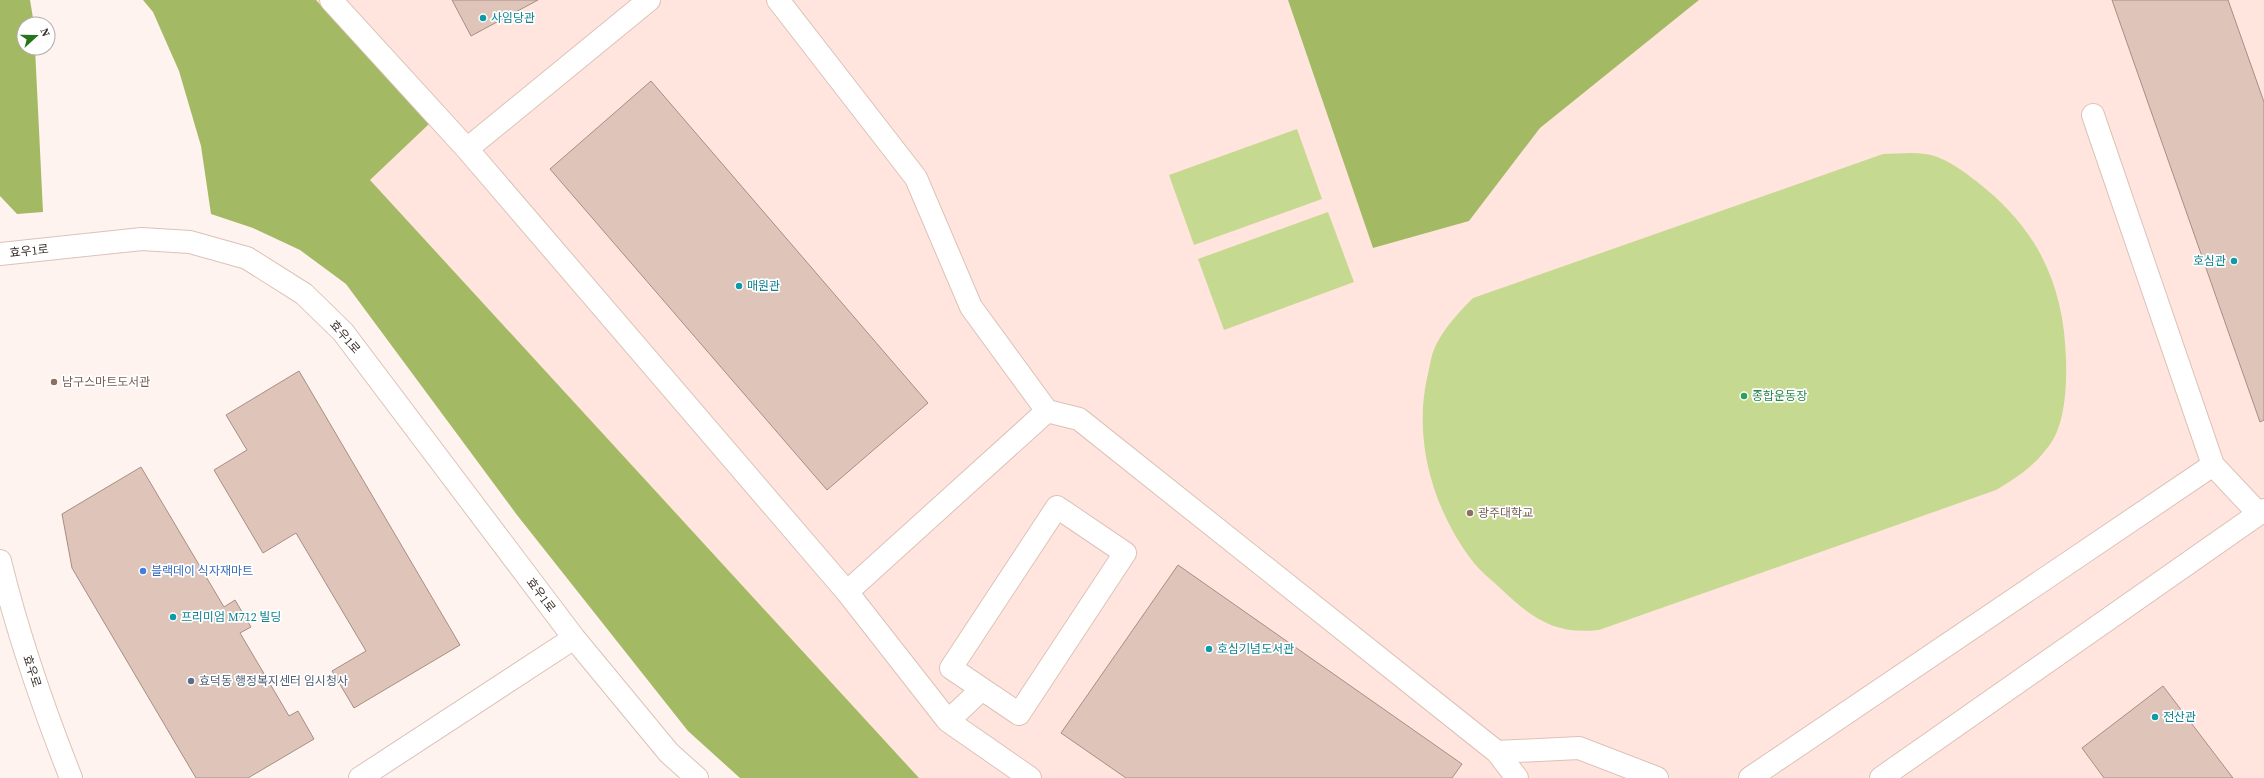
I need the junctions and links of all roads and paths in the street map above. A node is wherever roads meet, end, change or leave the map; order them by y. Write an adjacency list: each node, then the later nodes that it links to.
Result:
1 (332, 0): 5 (street)
2 (649, 0): 5 (street)
3 (778, 0): 7 (street)
4 (2093, 115): 8 (street)
5 (467, 149): 11 (street)
6 (0, 254): 12 (street, 효우1로)
7 (1046, 411): 11 (street); 15 (street)
8 (2213, 465): 9 (street); 22 (street)
9 (2261, 512): 23 (street)
10 (0, 561): 16 (street, 효우로)
11 (846, 592): 14 (street)
12 (574, 638): 17 (street); 18 (street, 효우1로)
13 (982, 689): 13 (street); 14 (street)
14 (948, 721): 19 (street)
15 (1497, 752): 20 (street); 21 (street)
16 (71, 778)
17 (360, 778)
18 (696, 778)
19 (1030, 778)
20 (1517, 778)
21 (1657, 778)
22 (1750, 778)
23 (1881, 778)

